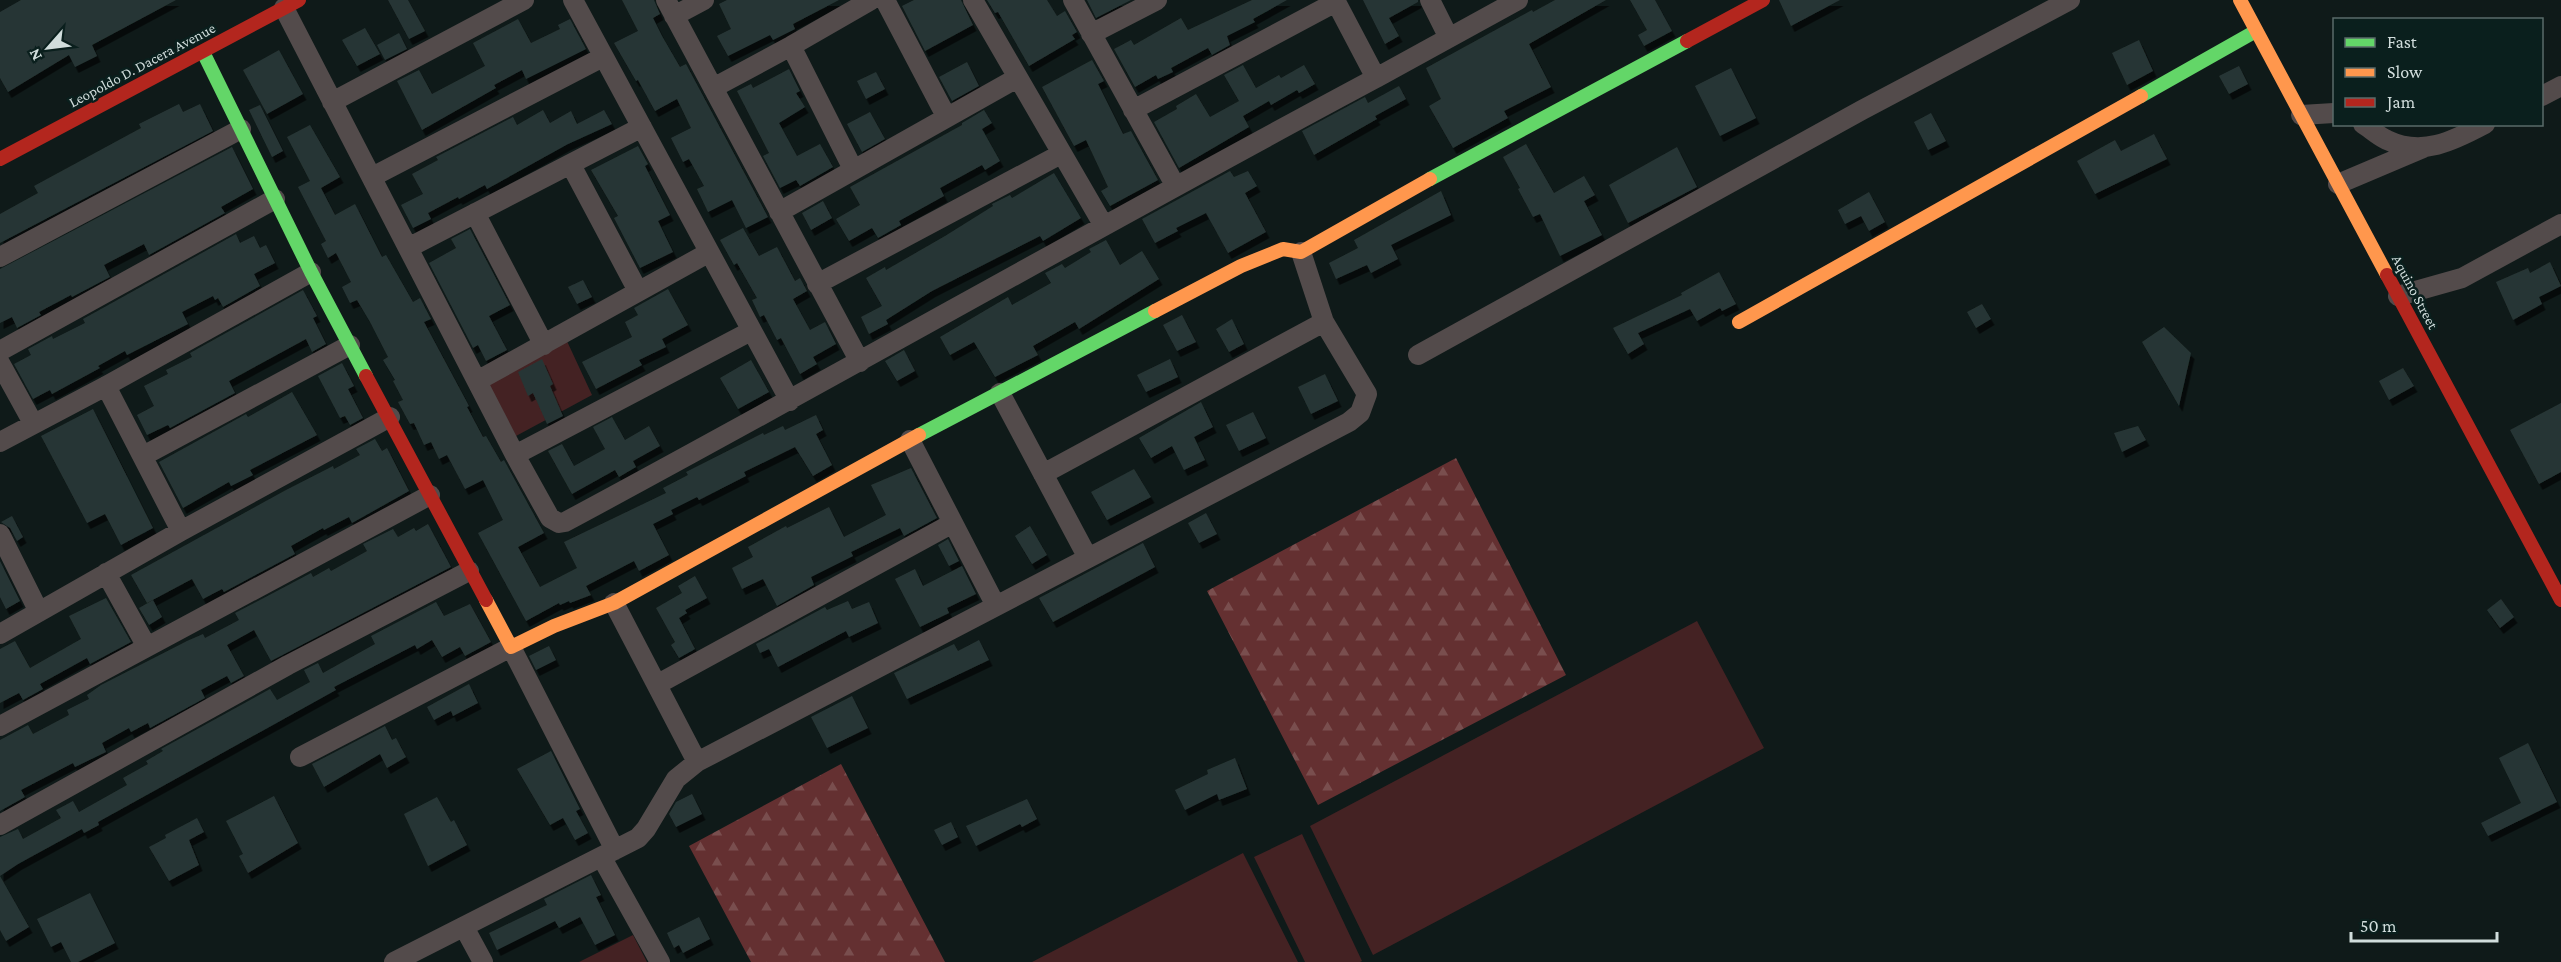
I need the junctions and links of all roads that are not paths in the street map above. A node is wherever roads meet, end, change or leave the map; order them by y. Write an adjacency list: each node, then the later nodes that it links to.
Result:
1 (524, 0): 28 (street)
2 (573, 0): 22 (street)
3 (704, 0): 16 (street)
4 (871, 0): 20 (street)
5 (885, 0): 32 (street)
6 (974, 0): 23 (street)
7 (1073, 0): 18 (street)
8 (1157, 0): 18 (street)
9 (1430, 0): 19 (street)
10 (1518, 0): 19 (street)
11 (1763, 0): 51 (street)
12 (2070, 0): 64 (street)
13 (2240, 0): 17 (street, Aquino Street)
14 (1335, 1): 24 (street); 29 (street)
15 (292, 4): 21 (street, Leopoldo D. Dacera Avenue); 28 (street)
16 (670, 8): 26 (street)
17 (2256, 31): 31 (street, Aquino Street); 59 (street)
18 (1091, 34): 29 (street)
19 (1449, 38): 24 (street)
20 (791, 46): 26 (street); 41 (street)
21 (203, 52): 36 (street); 39 (street, Leopoldo D. Dacera Avenue)
22 (603, 57): 35 (street); 42 (street)
23 (1017, 78): 32 (street); 38 (street)
24 (1376, 78): 44 (street)
25 (2561, 86): 27 (street)
26 (713, 88): 46 (street)
27 (2543, 95)
28 (332, 102): 42 (street)
29 (1133, 110): 44 (street)
30 (2333, 113): 31 (street)
31 (2301, 115): 43 (street, Aquino Street)
32 (946, 116): 41 (street)
33 (2366, 126): 37 (street)
34 (2481, 126): 37 (street)
35 (642, 127): 40 (street); 52 (street)
36 (241, 129): 45 (street); 53 (street)
37 (2423, 148): 43 (street)
38 (1061, 154): 49 (street); 55 (street)
39 (0, 159)
40 (571, 165): 47 (street); 56 (street)
41 (853, 169): 46 (street)
42 (372, 177): 50 (street)
43 (2338, 184): 57 (street, Aquino Street)
44 (1175, 185): 49 (street)
45 (275, 200): 54 (street); 63 (street)
46 (779, 212): 55 (street)
47 (475, 213): 50 (street); 62 (street)
48 (2561, 224): 57 (street)
49 (1104, 226): 65 (street)
50 (408, 248): 67 (street)
51 (1301, 252): 58 (street); 69 (street)
52 (708, 253): 56 (street); 60 (street)
53 (0, 257)
54 (311, 272): 61 (street); 68 (street)
55 (817, 284): 65 (street)
56 (638, 291): 62 (street)
57 (2398, 296): 85 (street, Aquino Street)
58 (1324, 322): 77 (street); 82 (street)
59 (1739, 322)
60 (751, 331): 70 (street); 75 (street)
61 (350, 345): 71 (street); 76 (street)
62 (544, 345): 67 (street)
63 (0, 351)
64 (1418, 355)
65 (860, 362): 70 (street)
66 (0, 363): 72 (street)
67 (477, 381): 75 (street)
68 (106, 386): 72 (street); 76 (street)
69 (1000, 393): 73 (street); 77 (street)
70 (790, 401): 75 (street)
71 (390, 417): 78 (street); 80 (street)
72 (33, 423): 74 (street)
73 (910, 440): 79 (street); 86 (street)
74 (0, 442)
75 (515, 454)
76 (143, 456): 80 (street)
77 (1043, 474): 82 (street)
78 (430, 495): 83 (street); 90 (street)
79 (953, 523): 87 (street); 92 (street)
80 (180, 531): 84 (street)
81 (1, 537): 88 (street)
82 (1088, 558): 87 (street)
83 (469, 571): 91 (street); 96 (street)
84 (106, 573): 88 (street); 90 (street)
85 (2559, 591)
86 (614, 603): 91 (street); 92 (street)
87 (996, 606): 95 (street)
88 (39, 612): 89 (street)
89 (0, 634)
90 (147, 647): 93 (street)
91 (511, 647): 94 (street); 97 (street)
92 (658, 684): 95 (street)
93 (0, 726)
94 (300, 757)
95 (697, 762): 97 (street)
96 (0, 825)
97 (608, 854): 98 (street); 101 (street)
98 (464, 927): 99 (street); 100 (street)
99 (394, 962)
100 (483, 962)
101 (660, 962)

